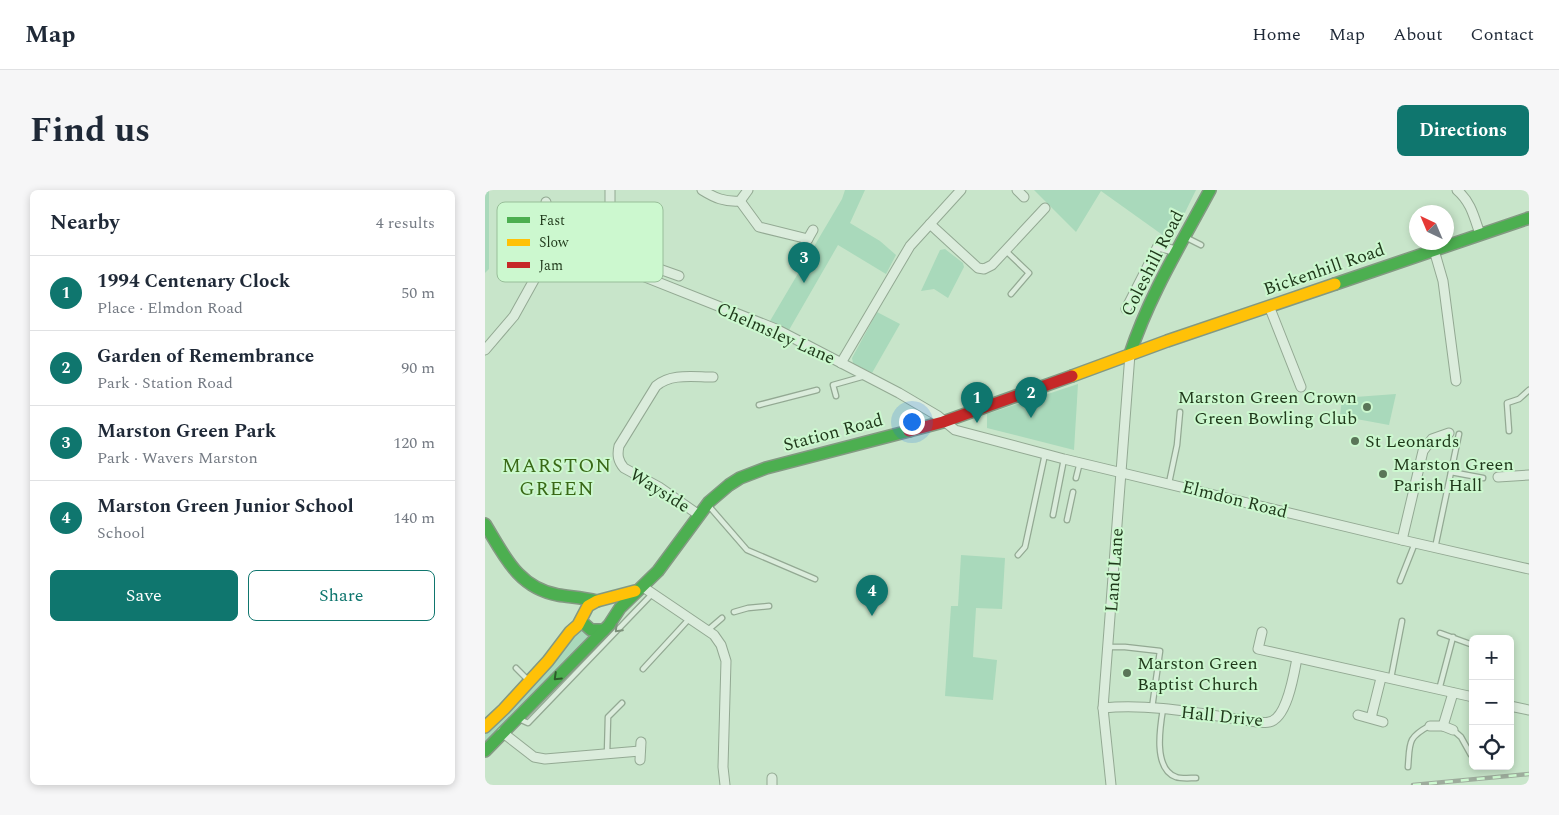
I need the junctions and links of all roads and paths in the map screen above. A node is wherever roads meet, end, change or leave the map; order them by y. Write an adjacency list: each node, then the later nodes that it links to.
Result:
1 (702, 190): 8 (street)
2 (748, 190): 8 (street)
3 (961, 190): 11 (street)
4 (1017, 190): 7 (street)
5 (1210, 190): 14 (street, Coleshill Road)
6 (1457, 190): 13 (street)
7 (1024, 197)
8 (740, 201): 15 (street)
9 (1045, 208): 19 (street)
10 (1529, 218): 13 (street, Bickenhill Road)
11 (929, 224): 19 (street); 31 (street)
12 (813, 230): 15 (street)
13 (1480, 234): 16 (street, Bickenhill Road)
14 (1184, 236): 17 (lane); 20 (street, Coleshill Road)
15 (808, 239): 21 (street)
16 (1454, 243)
17 (1201, 245)
18 (1434, 250): 27 (street, Bickenhill Road); 34 (street)
19 (1006, 251): 26 (lane)
20 (1176, 251): 28 (street); 30 (street, Coleshill Road)
21 (798, 256)
22 (663, 271): 23 (street)
23 (679, 276)
24 (535, 282): 29 (street)
25 (657, 282): 31 (street, Chelmsley Lane)
26 (1011, 294)
27 (1269, 306): 30 (street, Bickenhill Road); 35 (street)
28 (1126, 309)
29 (485, 350)
30 (1131, 354): 41 (street, Station Road); 47 (street, Land Lane)
31 (841, 363): 32 (street, Chelmsley Lane)
32 (866, 376): 38 (lane); 41 (street, Chelmsley Lane)
33 (713, 378): 56 (street, Wayside)
34 (1456, 381)
35 (1301, 387)
36 (817, 390): 39 (lane)
37 (1529, 390): 42 (lane)
38 (836, 396)
39 (759, 405)
40 (1180, 412): 53 (lane)
41 (943, 422): 44 (street, Elmdon Road); 55 (street, Station Road)
42 (1509, 431)
43 (1454, 433): 48 (lane); 60 (street)
44 (1045, 453): 45 (street, Elmdon Road); 63 (lane)
45 (1065, 459): 46 (street, Elmdon Road); 57 (lane)
46 (1080, 462): 47 (street, Elmdon Road); 51 (lane)
47 (1121, 472): 53 (street, Elmdon Road); 82 (street, Land Lane)
48 (1451, 472): 52 (lane); 62 (lane)
49 (1529, 475): 50 (street)
50 (1498, 477)
51 (1076, 478)
52 (1483, 478)
53 (1169, 483): 60 (street, Elmdon Road)
54 (1073, 492): 58 (lane)
55 (708, 504): 56 (street, Station Road); 65 (lane)
56 (699, 515): 67 (street, Station Road)
57 (1053, 515)
58 (1067, 520)
59 (485, 524): 68 (street)
60 (1402, 540): 61 (street, Elmdon Road)
61 (1415, 543): 62 (street, Elmdon Road); 66 (lane)
62 (1435, 548): 64 (street, Elmdon Road)
63 (1018, 555)
64 (1529, 569)
65 (815, 579)
66 (1400, 581)
67 (647, 591): 69 (street, Station Road); 73 (street); 76 (street, Station Road); 98 (lane, one-way to 98)
68 (557, 595): 69 (street); 72 (street)
69 (599, 601): 72 (street, Station Road); 76 (street)
70 (769, 606): 71 (lane)
71 (734, 612)
72 (581, 618): 76 (street); 87 (street, Station Road)
73 (690, 618): 77 (street); 85 (lane)
74 (722, 618): 77 (lane)
75 (1402, 621): 86 (lane)
76 (608, 625): 98 (street, Station Road, one-way to 98)
77 (708, 630): 112 (street)
78 (1262, 632): 83 (street)
79 (1440, 633): 80 (lane)
80 (1453, 638): 81 (lane); 88 (lane)
81 (1469, 644)
82 (1109, 646): 93 (street, Land Lane); 94 (lane)
83 (1297, 658): 86 (street); 95 (street, Hall Drive)
84 (515, 668): 87 (lane)
85 (643, 669)
86 (1386, 678): 88 (street); 99 (street)
87 (530, 681): 103 (street, Station Road)
88 (1439, 690): 89 (street)
89 (1453, 693): 90 (street); 102 (street)
90 (1469, 697)
91 (622, 702): 109 (lane)
92 (1514, 707): 96 (street)
93 (1103, 708): 94 (street, Hall Drive); 113 (street, Land Lane)
94 (1152, 708): 95 (street, Hall Drive)
95 (1163, 709): 111 (lane)
96 (1529, 710)
97 (1358, 715): 99 (street)
98 (516, 718): 105 (street, Station Road)
99 (1371, 718): 100 (street)
100 (1383, 722)
101 (1430, 726): 102 (street); 110 (lane)
102 (1443, 726): 104 (street)
103 (485, 727)
104 (1453, 730): 108 (lane)
105 (502, 732): 106 (street, Station Road); 109 (street)
106 (485, 751)
107 (641, 751): 109 (street)
108 (1469, 752)
109 (607, 755)
110 (1408, 767)
111 (1196, 778)
112 (725, 785)
113 (1111, 785)

